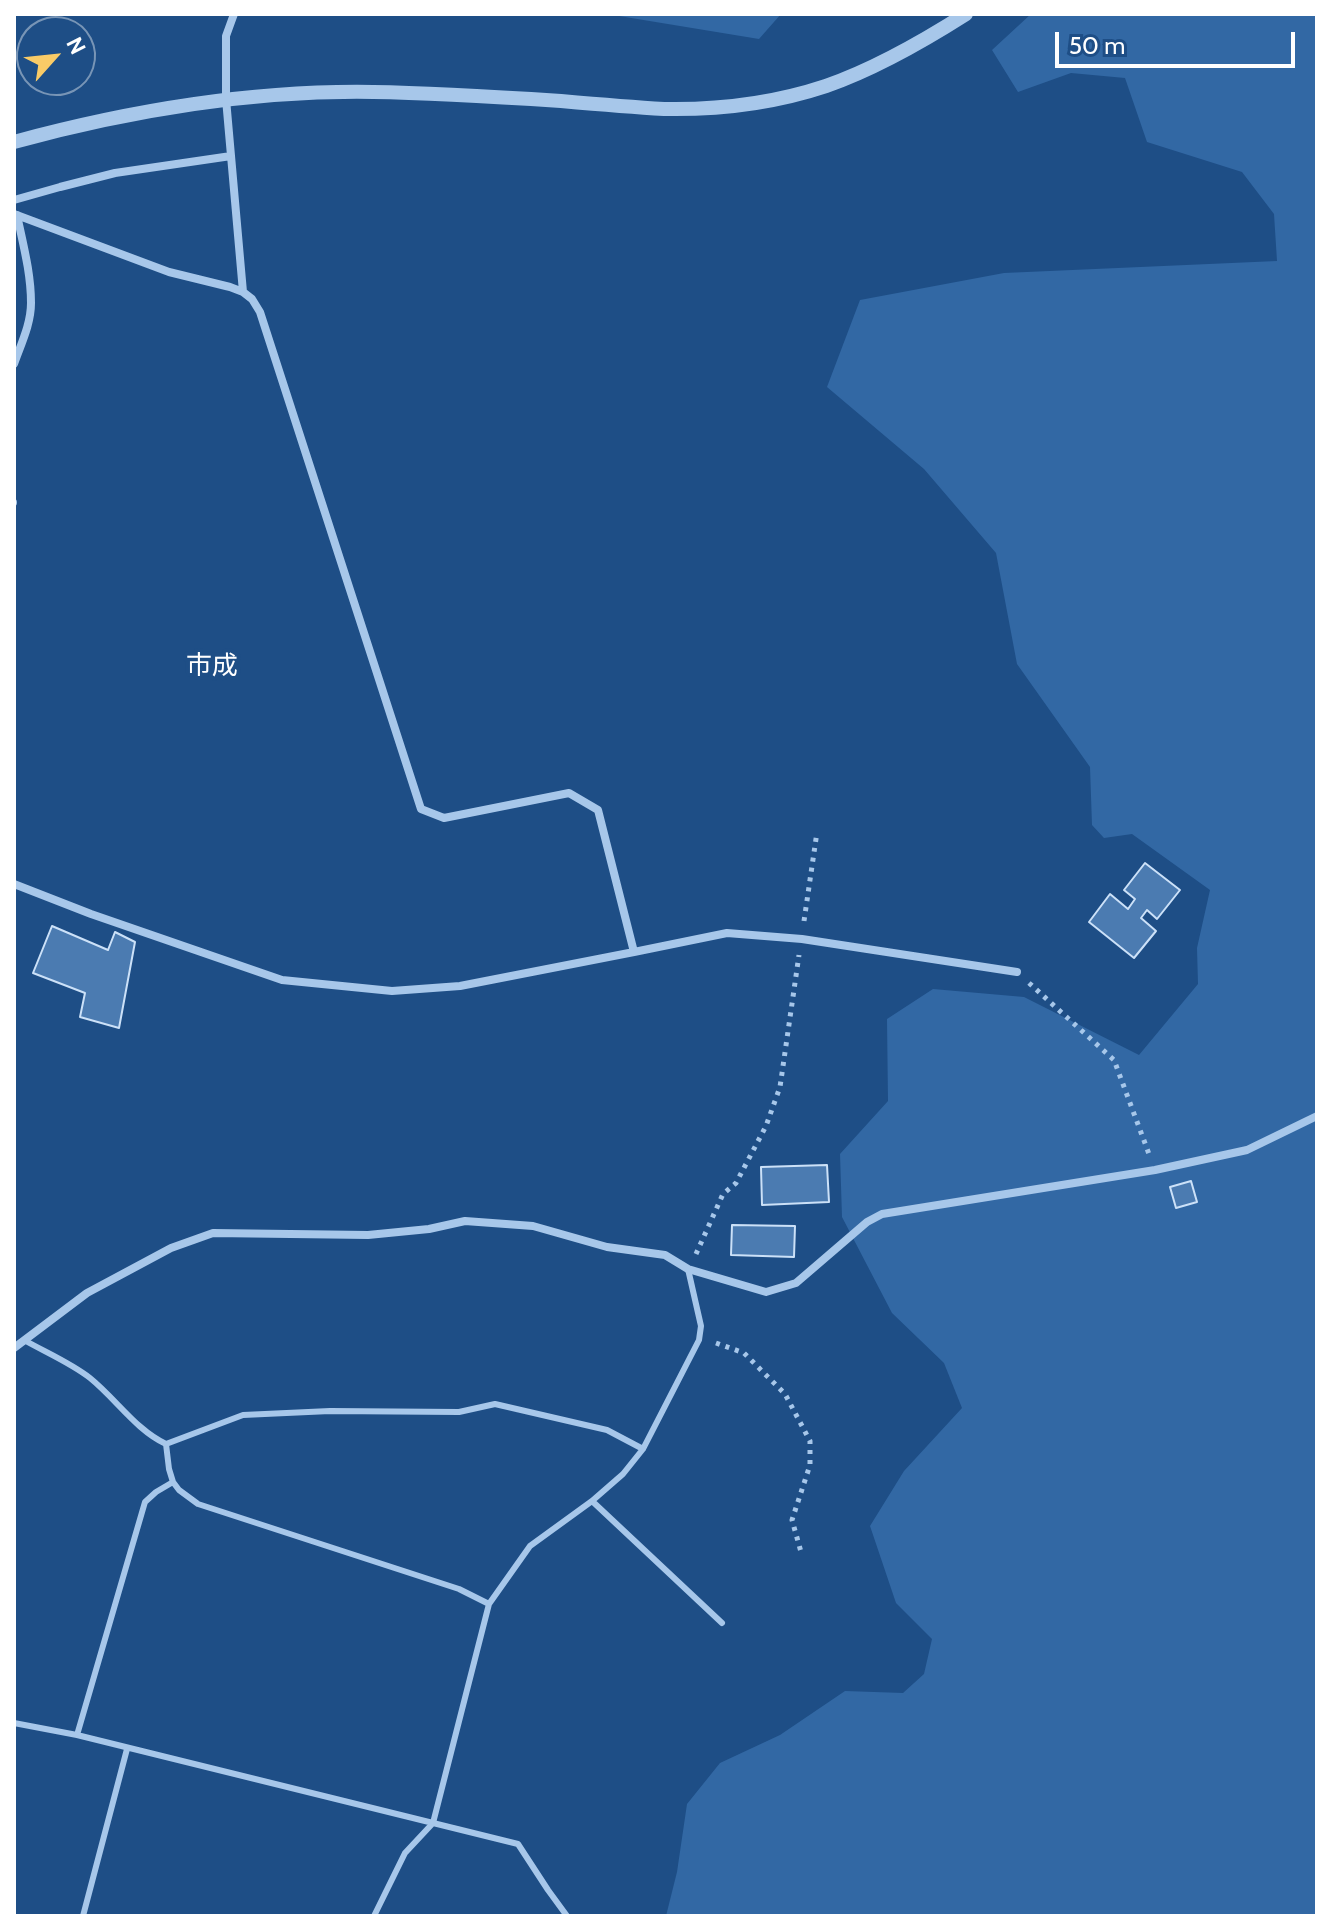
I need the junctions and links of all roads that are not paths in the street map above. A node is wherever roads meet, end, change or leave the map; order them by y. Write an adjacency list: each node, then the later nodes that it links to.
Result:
1 (234, 14): 3 (street)
2 (966, 14): 3 (street)
3 (226, 99): 4 (street); 5 (street)
4 (14, 142)
5 (231, 156): 6 (street); 8 (street)
6 (14, 200)
7 (16, 214): 8 (street); 9 (street)
8 (243, 292): 11 (street)
9 (14, 364)
10 (14, 884): 11 (street)
11 (634, 952): 12 (street)
12 (1017, 972)
13 (1317, 1116): 14 (street)
14 (688, 1269): 15 (street); 18 (lane)
15 (24, 1340): 16 (street); 17 (lane)
16 (14, 1348)
17 (166, 1444): 18 (lane); 19 (lane)
18 (643, 1449): 20 (lane)
19 (173, 1482): 21 (lane); 24 (lane)
20 (592, 1501): 21 (lane); 22 (lane)
21 (489, 1604): 26 (lane)
22 (722, 1623)
23 (14, 1723): 24 (lane)
24 (77, 1735): 25 (lane)
25 (127, 1749): 26 (lane); 27 (lane)
26 (433, 1823): 28 (lane); 29 (lane)
27 (83, 1916)
28 (374, 1916)
29 (567, 1916)

